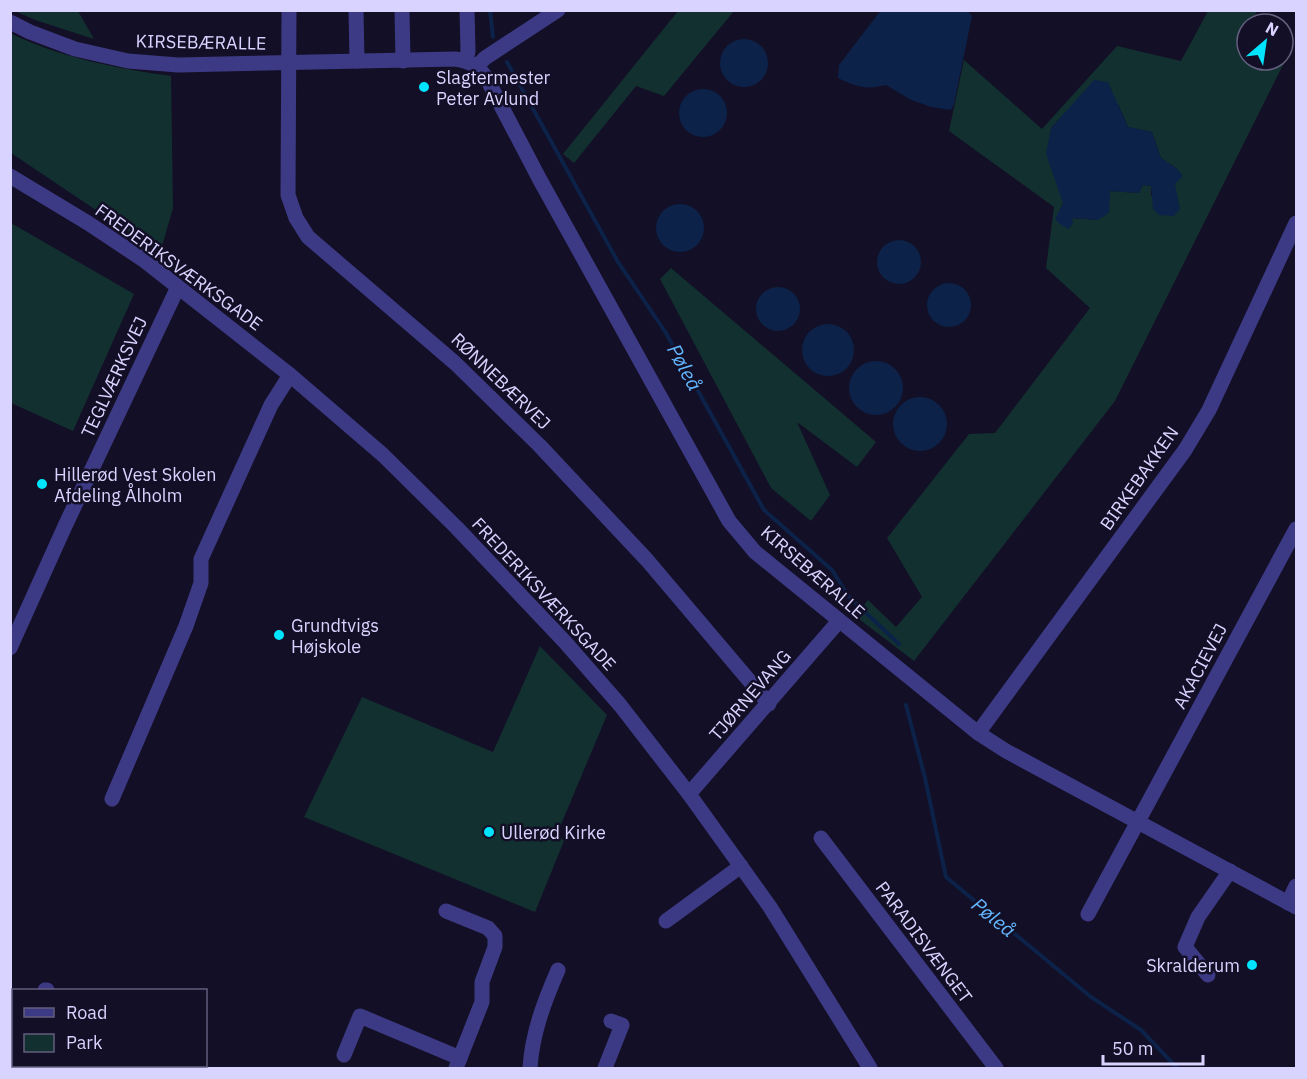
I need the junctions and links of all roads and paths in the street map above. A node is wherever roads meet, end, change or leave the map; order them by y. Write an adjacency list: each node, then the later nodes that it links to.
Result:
1 (289, 10): 9 (street, KIRSEBÆRALLE)
2 (356, 10): 8 (street)
3 (402, 10): 7 (street)
4 (467, 10): 10 (street)
5 (558, 10): 10 (street)
6 (10, 22): 9 (street, KIRSEBÆRALLE)
7 (403, 61): 8 (street, KIRSEBÆRALLE); 10 (street, KIRSEBÆRALLE)
8 (357, 62): 9 (street, KIRSEBÆRALLE)
9 (290, 63): 18 (street, RØNNEBÆRVEJ)
10 (471, 63): 16 (street, KIRSEBÆRALLE)
11 (10, 176): 13 (street, FREDERIKSVÆRKSGADE)
12 (1296, 223): 19 (street, BIRKEBAKKEN)
13 (178, 287): 14 (street, FREDERIKSVÆRKSGADE); 17 (street, TEGLVÆRKSVEJ)
14 (290, 375): 20 (street, FREDERIKSVÆRKSGADE); 21 (street)
15 (1296, 529): 22 (street, AKACIEVEJ)
16 (838, 621): 18 (street, TJØRNEVANG); 19 (street, KIRSEBÆRALLE)
17 (10, 648)
18 (769, 704): 20 (street, TJØRNEVANG)
19 (978, 733): 22 (street, KIRSEBÆRALLE)
20 (689, 794): 24 (street, FREDERIKSVÆRKSGADE)
21 (112, 799)
22 (1138, 821): 25 (street, KIRSEBÆRALLE); 29 (street)
23 (821, 838): 39 (street, PARADISVÆNGET)
24 (741, 866): 30 (street); 38 (street, FREDERIKSVÆRKSGADE)
25 (1230, 871): 27 (street, KIRSEBÆRALLE); 32 (street)
26 (1296, 886): 27 (street)
27 (1292, 905)
28 (446, 911): 35 (street)
29 (1088, 914)
30 (666, 921)
31 (558, 970): 36 (street)
32 (1208, 975)
33 (611, 1020): 37 (street)
34 (344, 1055): 35 (street)
35 (458, 1063)
36 (530, 1068)
37 (605, 1068)
38 (870, 1068)
39 (996, 1068)

